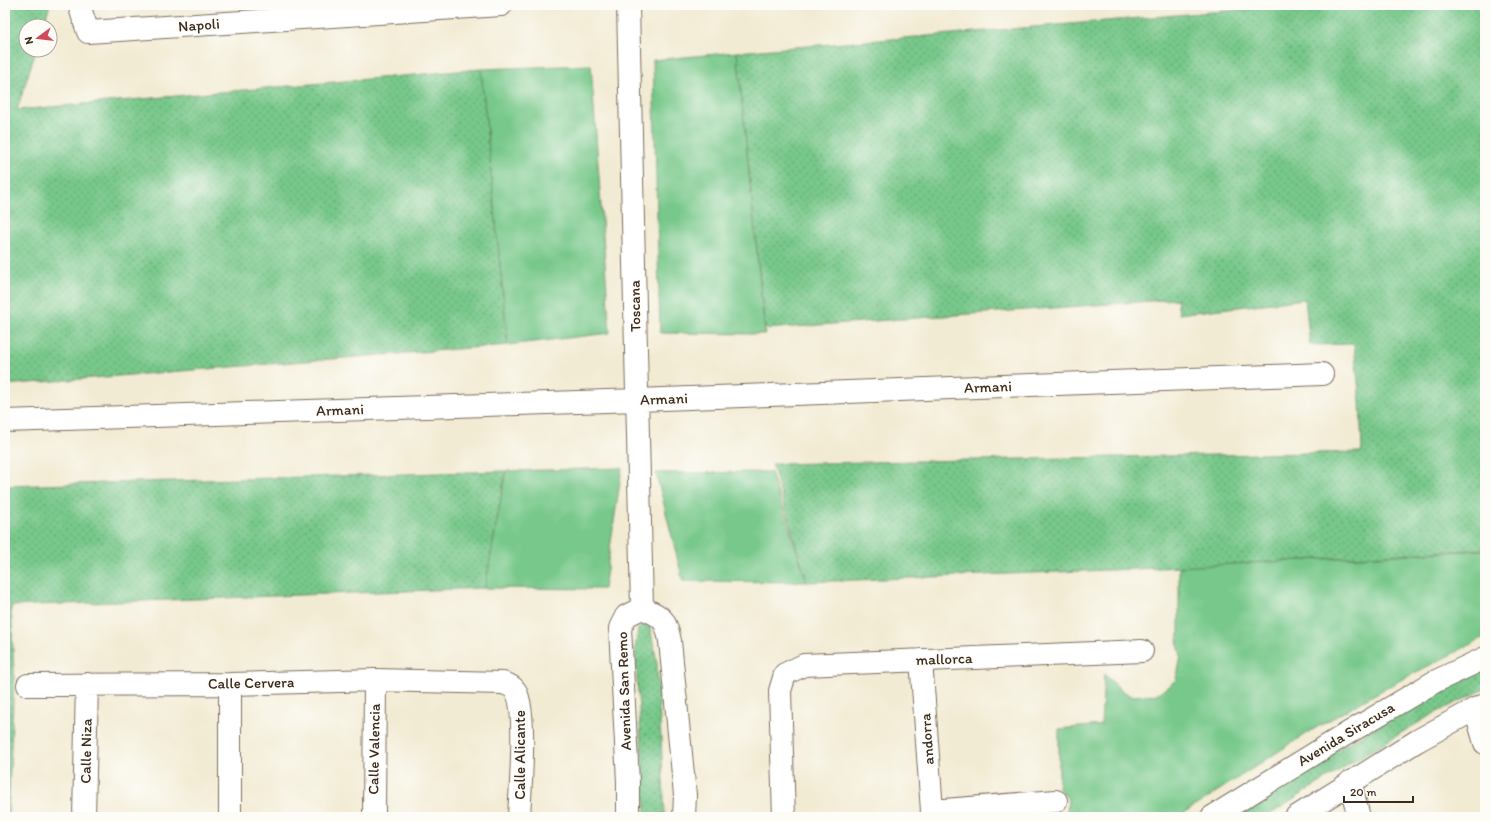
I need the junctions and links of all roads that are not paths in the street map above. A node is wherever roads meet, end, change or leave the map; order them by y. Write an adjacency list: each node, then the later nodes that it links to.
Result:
1 (81, 5): 2 (street, Napoli)
2 (501, 5)
3 (628, 5): 5 (street, Toscana)
4 (1322, 374): 5 (street, Armani)
5 (637, 400): 6 (street, Armani); 7 (street, Toscana)
6 (5, 421)
7 (642, 608): 26 (street, Avenida San Remo); 27 (street)
8 (1142, 651): 10 (street, mallorca)
9 (1485, 658): 30 (street, Avenida Siracusa)
10 (921, 660): 21 (street, andorra); 28 (street, mallorca)
11 (375, 680): 12 (street, Calle Cervera); 14 (street, Calle Cervera); 24 (street, Calle Valencia)
12 (474, 683): 25 (street, Calle Alicante)
13 (87, 684): 14 (street, Calle Cervera); 15 (street, Calle Cervera); 22 (street, Calle Niza)
14 (230, 684): 23 (street)
15 (28, 685)
16 (1480, 707): 17 (street); 18 (street)
17 (1485, 743)
18 (1350, 782): 31 (street); 32 (street)
19 (1056, 801): 20 (street)
20 (980, 807): 21 (street); 29 (street)
21 (932, 814)
22 (84, 817)
23 (230, 817)
24 (374, 817)
25 (519, 817)
26 (628, 817)
27 (684, 817)
28 (784, 817)
29 (959, 817)
30 (1212, 817)
31 (1296, 817)
32 (1359, 817)

